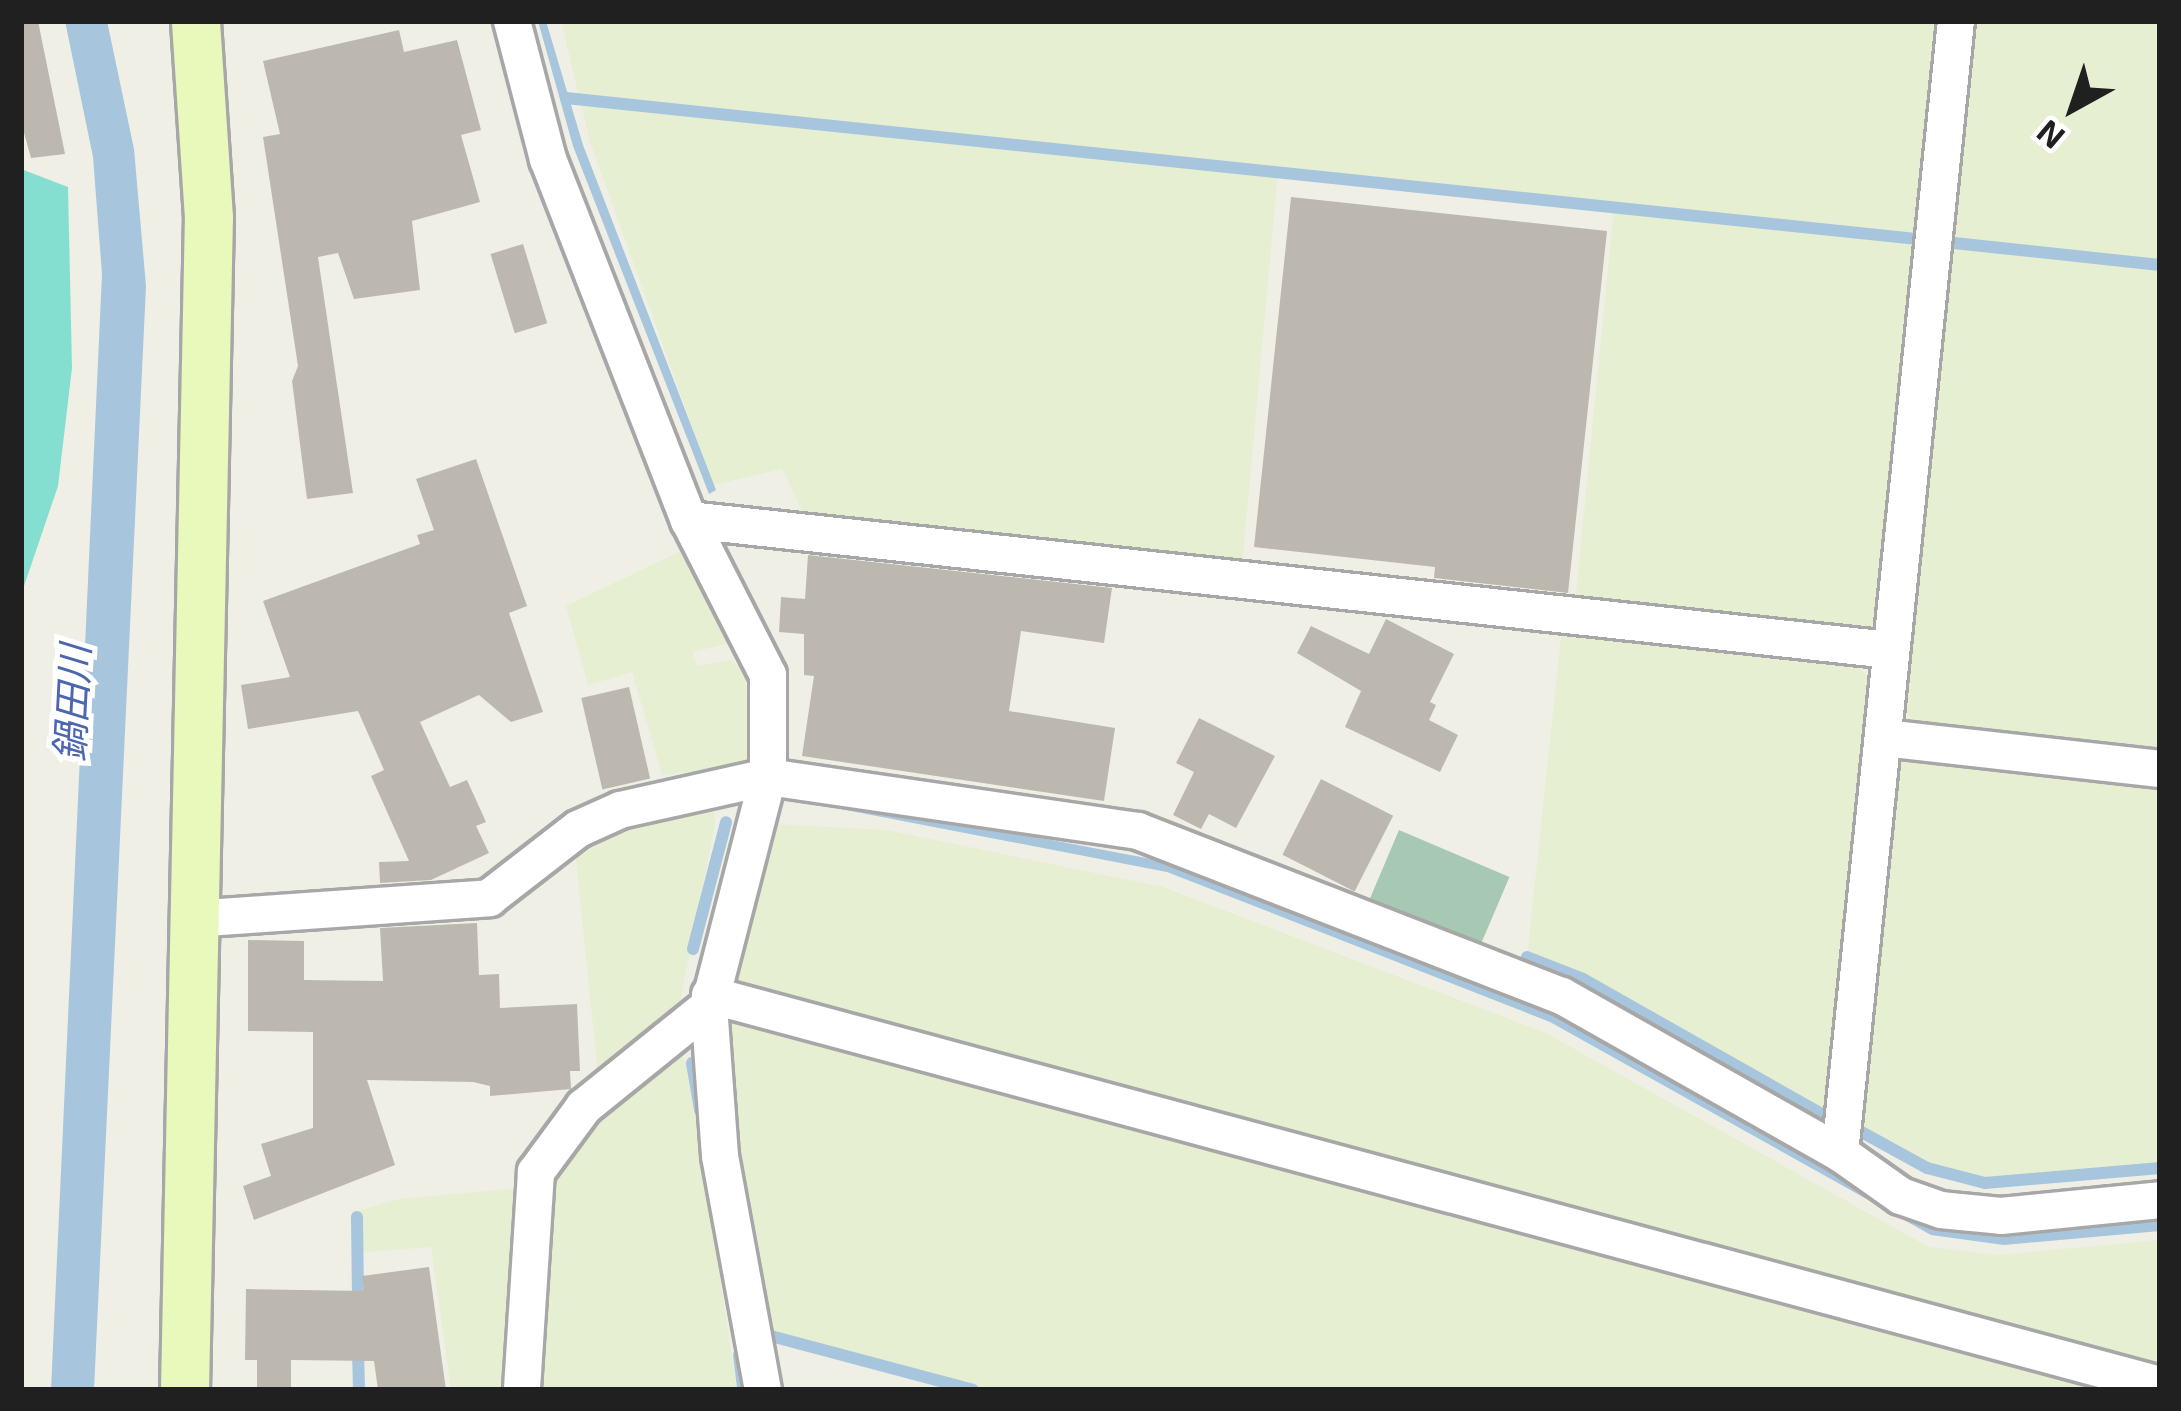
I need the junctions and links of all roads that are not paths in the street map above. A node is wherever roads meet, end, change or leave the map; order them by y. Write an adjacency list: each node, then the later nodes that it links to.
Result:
1 (196, 21): 9 (street)
2 (512, 21): 4 (street)
3 (1956, 21): 5 (street)
4 (689, 520): 5 (street); 8 (street)
5 (1889, 650): 6 (street)
6 (1884, 738): 7 (street); 11 (street)
7 (2160, 769)
8 (768, 777): 9 (street); 10 (street); 11 (street)
9 (192, 919): 14 (street)
10 (710, 1000): 13 (street); 15 (street); 16 (street)
11 (1840, 1153): 12 (street)
12 (2160, 1200)
13 (2160, 1384)
14 (185, 1390)
15 (521, 1390)
16 (763, 1390)

